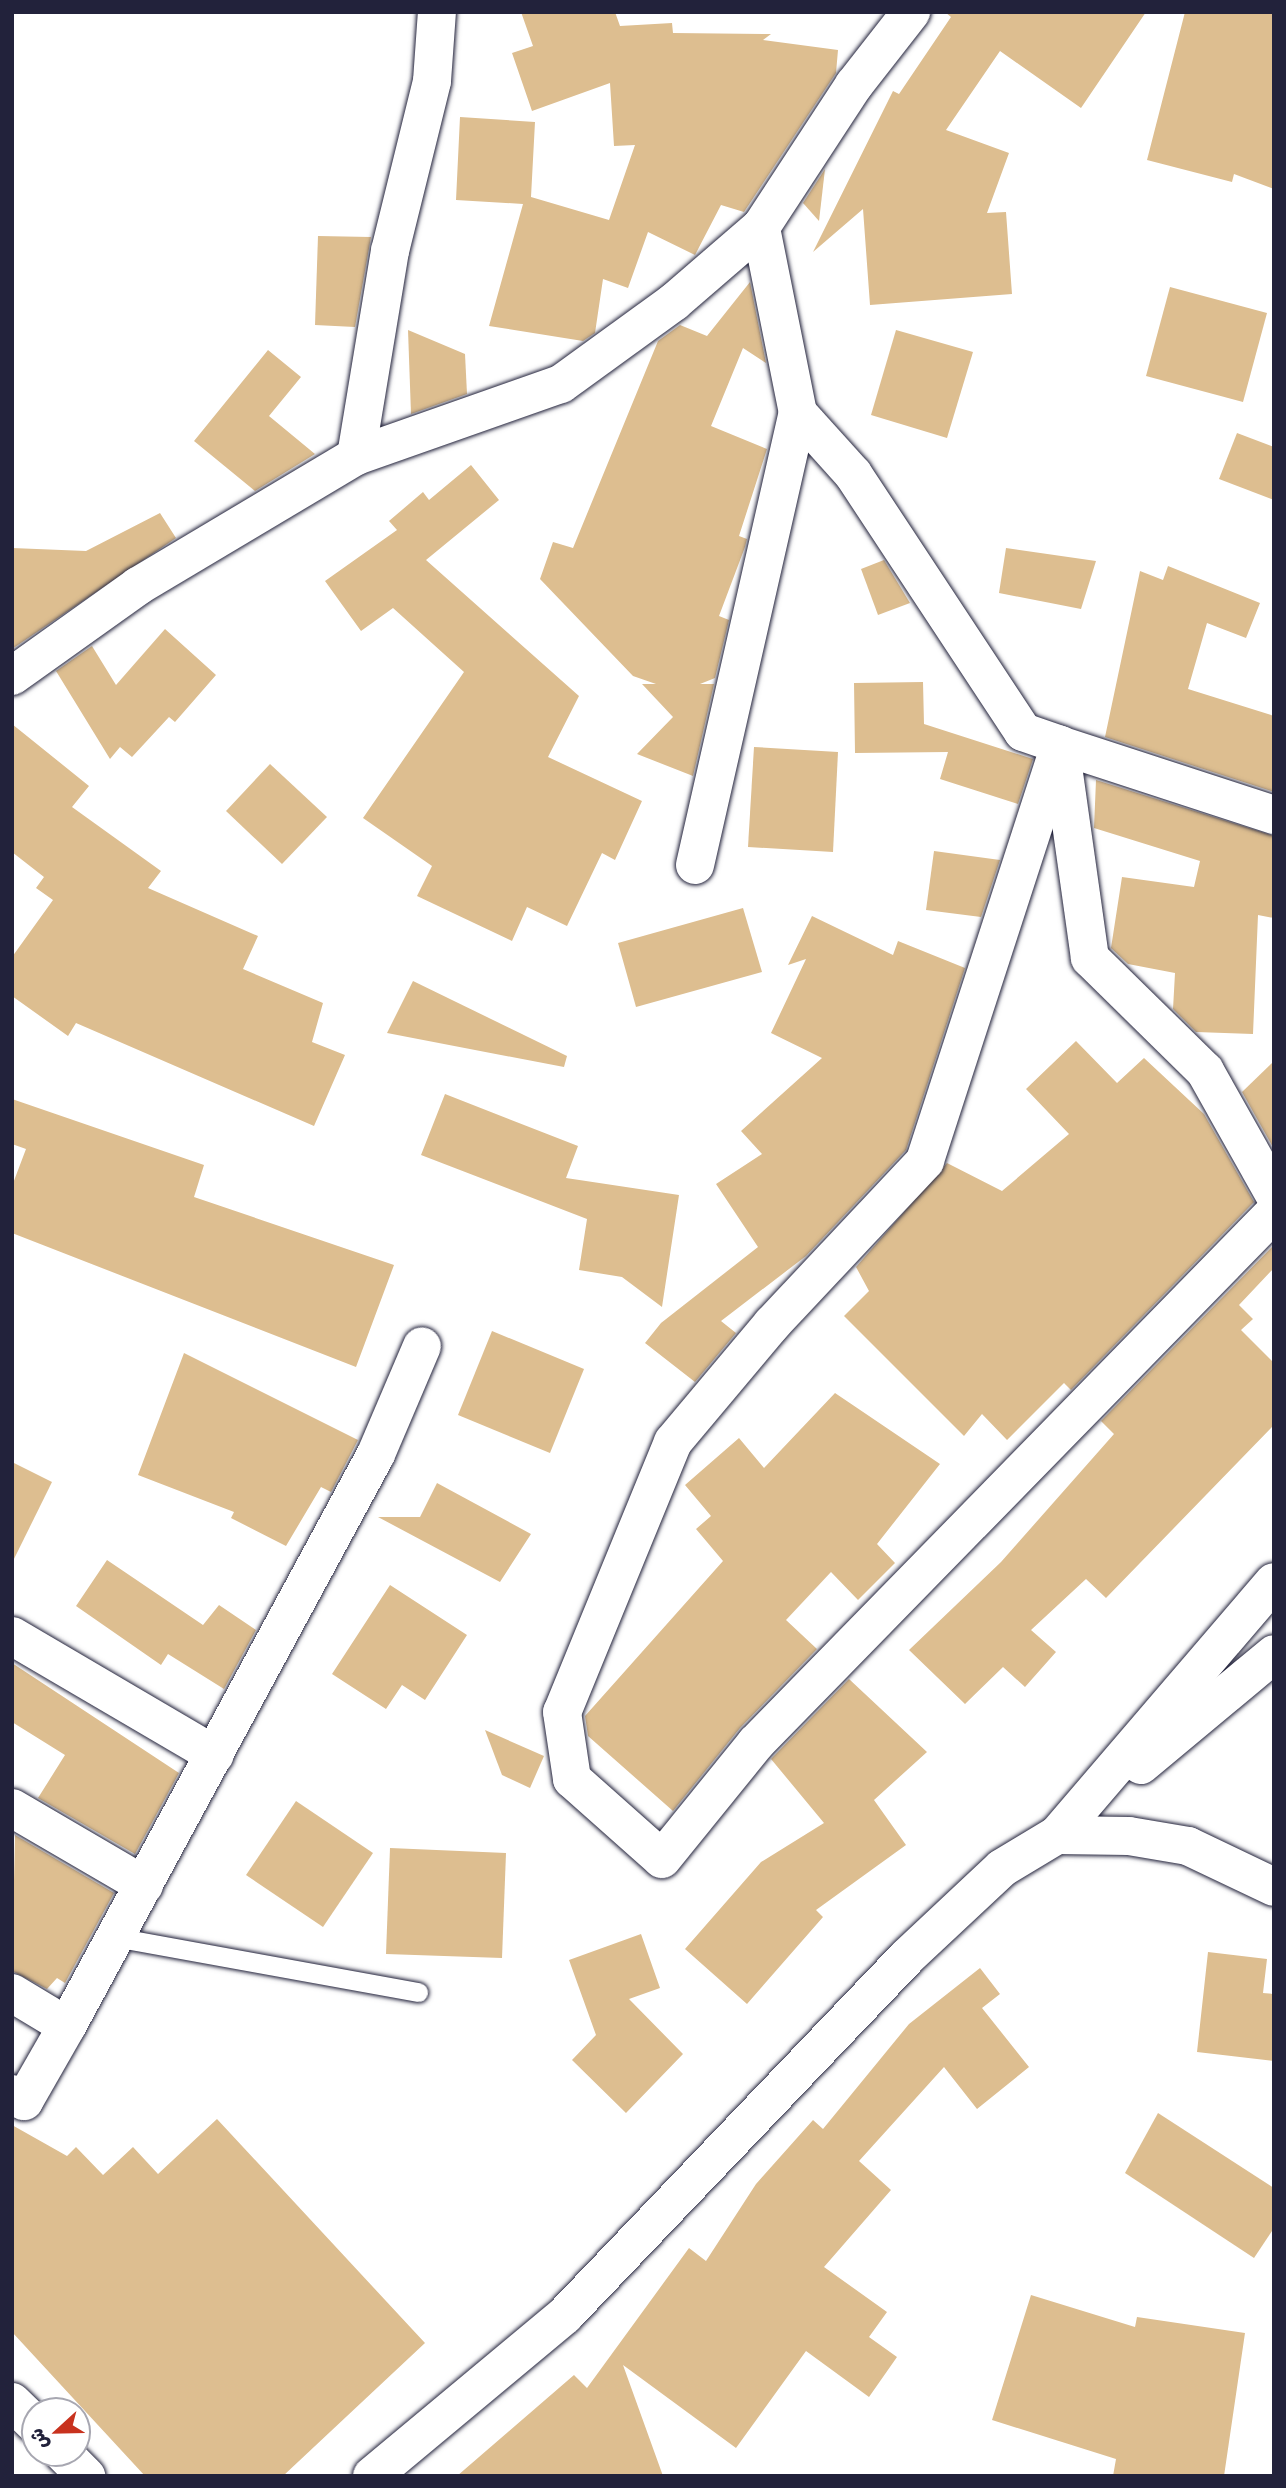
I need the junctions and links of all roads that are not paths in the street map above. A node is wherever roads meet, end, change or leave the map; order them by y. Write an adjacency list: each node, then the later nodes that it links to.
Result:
1 (437, 12): 5 (street)
2 (911, 12): 3 (street)
3 (761, 227): 4 (street); 5 (street)
4 (798, 413): 7 (street); 9 (street)
5 (356, 456): 6 (street)
6 (12, 676)
7 (1060, 745): 8 (street); 10 (street); 11 (street)
8 (1274, 815)
9 (695, 865)
10 (1274, 1194)
11 (1274, 1213)
12 (422, 1346): 16 (street)
13 (1274, 1582): 18 (street)
14 (12, 1636): 16 (street)
15 (1274, 1654): 18 (street)
16 (215, 1755): 19 (street)
17 (12, 1808): 19 (street)
18 (1056, 1835): 20 (street); 26 (street)
19 (144, 1885): 21 (street)
20 (1274, 1886)
21 (116, 1937): 22 (lane); 24 (street)
22 (418, 1992)
23 (12, 1993): 24 (street)
24 (67, 2026): 25 (street)
25 (12, 2094)
26 (372, 2476)

